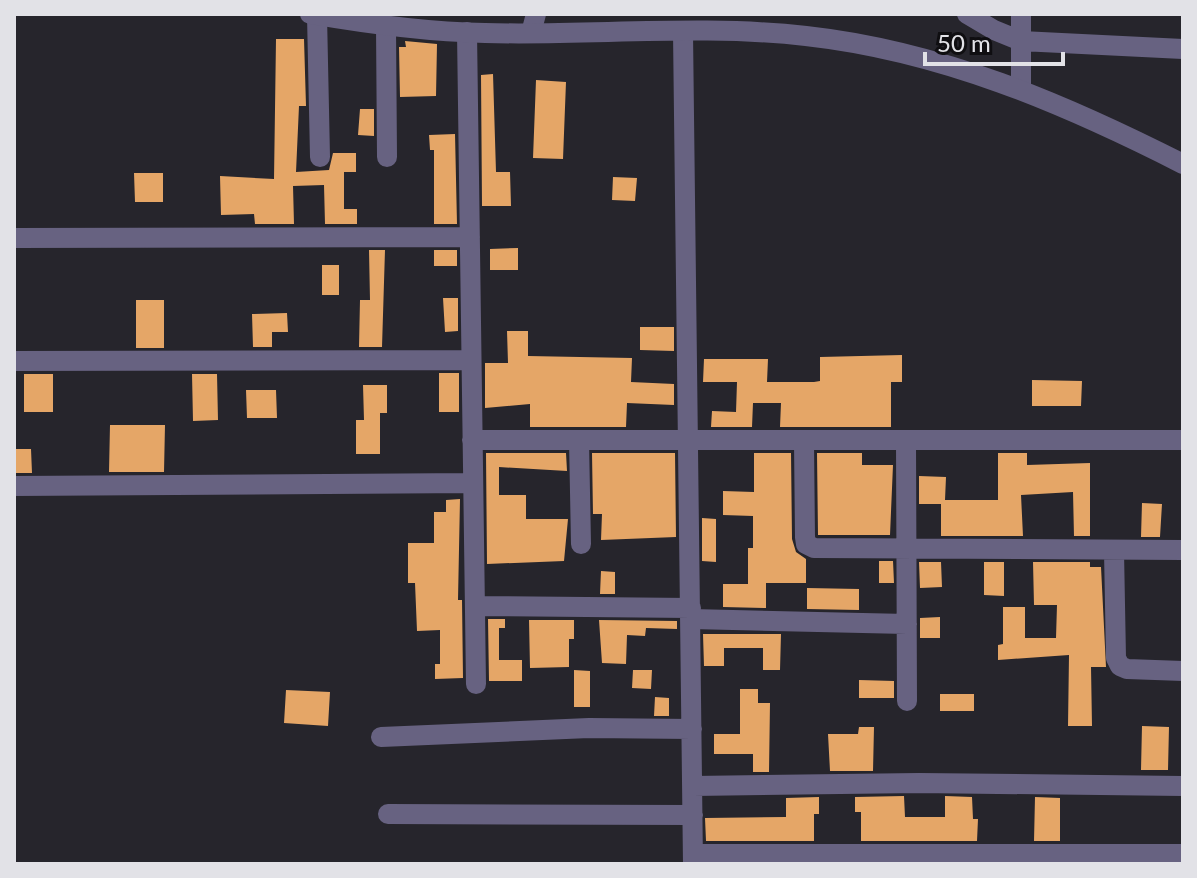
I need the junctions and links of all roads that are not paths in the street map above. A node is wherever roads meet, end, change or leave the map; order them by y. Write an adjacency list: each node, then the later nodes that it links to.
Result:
1 (967, 14): 8 (street)
2 (1021, 14): 8 (street)
3 (314, 15): 5 (street); 11 (street)
4 (534, 23): 6 (street); 7 (street)
5 (386, 27): 6 (street); 12 (street)
6 (467, 32): 14 (street)
7 (683, 32): 10 (street); 21 (street)
8 (1021, 41): 9 (street); 10 (street)
9 (1183, 49)
10 (1021, 89): 13 (street)
11 (320, 157)
12 (387, 157)
13 (1183, 164)
14 (470, 237): 15 (street); 16 (street)
15 (14, 238)
16 (471, 360): 17 (street); 18 (street)
17 (14, 361)
18 (472, 440): 19 (street); 24 (street)
19 (579, 440): 21 (street); 26 (street)
20 (1183, 440): 23 (street)
21 (689, 441): 22 (street); 31 (street)
22 (804, 442): 23 (street); 28 (street)
23 (906, 442): 28 (street)
24 (473, 483): 25 (street); 30 (street)
25 (14, 486)
26 (581, 544)
27 (1183, 550): 29 (street)
28 (907, 551): 29 (street); 32 (street)
29 (1114, 551): 33 (street)
30 (475, 606): 31 (street); 34 (street)
31 (691, 613): 32 (street); 36 (street)
32 (907, 624): 35 (street)
33 (1183, 671)
34 (476, 684)
35 (907, 701)
36 (692, 729): 37 (street); 38 (street)
37 (381, 737)
38 (693, 786): 39 (street); 41 (street)
39 (1183, 786)
40 (388, 814): 41 (street)
41 (693, 815): 43 (street)
42 (1183, 854): 43 (street)
43 (693, 859)

